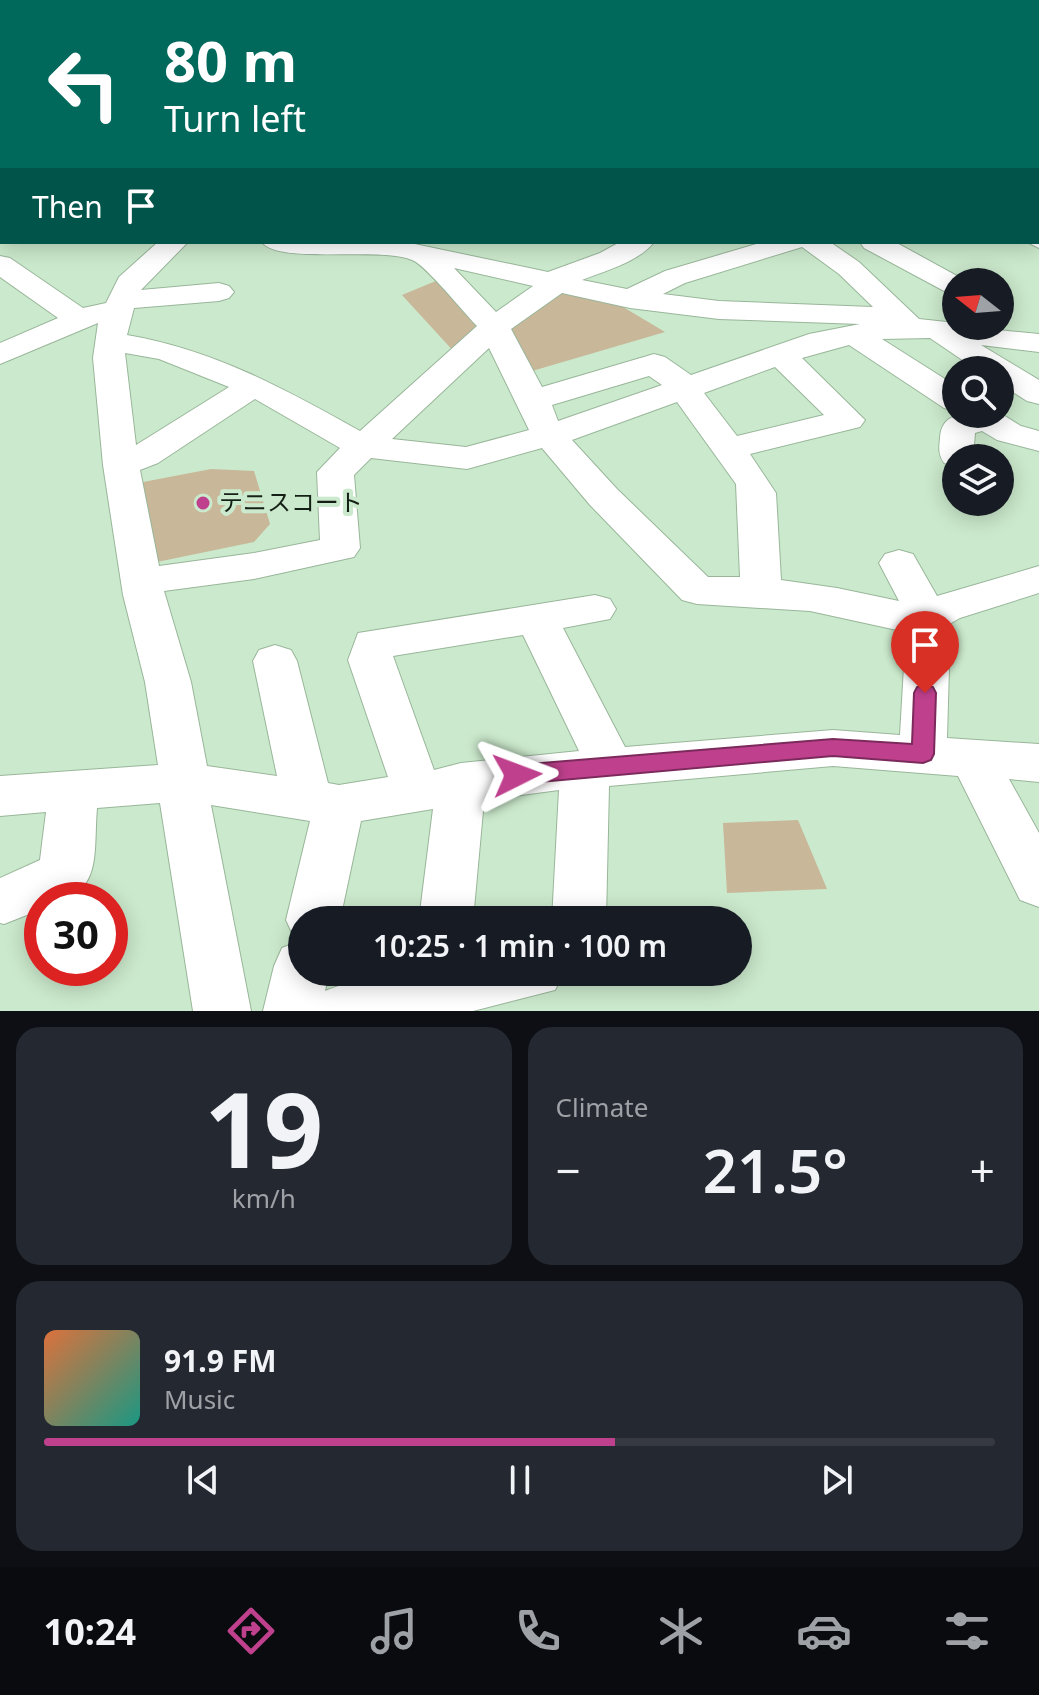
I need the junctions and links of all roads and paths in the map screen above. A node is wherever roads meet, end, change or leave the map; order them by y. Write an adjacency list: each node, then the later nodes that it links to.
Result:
1 (172, 244): 19 (street)
2 (280, 244): 3 (street)
3 (357, 244)
4 (357, 244): 9 (street)
5 (635, 244): 14 (street)
6 (785, 244): 18 (street)
7 (815, 244): 22 (street)
8 (878, 244): 13 (street)
9 (417, 249): 12 (street); 23 (street)
10 (515, 258): 12 (street)
11 (0, 264): 15 (street)
12 (484, 267): 14 (street)
13 (942, 278)
14 (553, 283): 18 (street); 23 (street)
15 (33, 289): 17 (street); 21 (street)
16 (219, 292): 19 (street)
17 (0, 299)
18 (630, 299): 22 (street)
19 (116, 317): 21 (street); 31 (street); 40 (street)
20 (1014, 317): 24 (street)
21 (80, 320): 26 (street)
22 (918, 325): 24 (street); 25 (street); 28 (street)
23 (494, 327): 34 (street); 38 (street)
24 (1037, 330)
25 (856, 336): 27 (street); 29 (street)
26 (0, 354)
27 (782, 356): 32 (street); 39 (street)
28 (964, 356)
29 (942, 380)
30 (1014, 382): 33 (street)
31 (254, 385): 38 (street); 40 (street)
32 (687, 390): 34 (street); 36 (street); 39 (street)
33 (1039, 394)
34 (533, 400): 36 (street)
35 (1001, 428): 37 (street)
36 (548, 435): 38 (street); 44 (street)
37 (1038, 441)
38 (361, 446): 43 (street)
39 (729, 448): 44 (street)
40 (121, 465): 43 (street)
41 (899, 563): 47 (street)
42 (1039, 579): 47 (street)
43 (143, 581): 53 (street)
44 (761, 590): 47 (street)
45 (595, 609): 46 (street)
46 (536, 618): 52 (street); 54 (street)
47 (925, 620): 49 (street)
48 (275, 661): 57 (street)
49 (923, 754): 50 (street); 52 (street)
50 (973, 757): 51 (street); 58 (street)
51 (1039, 763)
52 (597, 768): 54 (street); 62 (street)
53 (183, 782): 55 (street); 57 (street); 65 (street)
54 (439, 786): 57 (street); 61 (street)
55 (73, 791): 56 (street); 59 (street)
56 (0, 796)
57 (323, 804): 60 (street)
58 (1039, 884)
59 (4, 901)
60 (314, 906)
61 (445, 906)
62 (581, 906)
63 (298, 986): 66 (street)
64 (426, 986): 67 (street)
65 (222, 1011)
66 (292, 1011)
67 (345, 1011)

